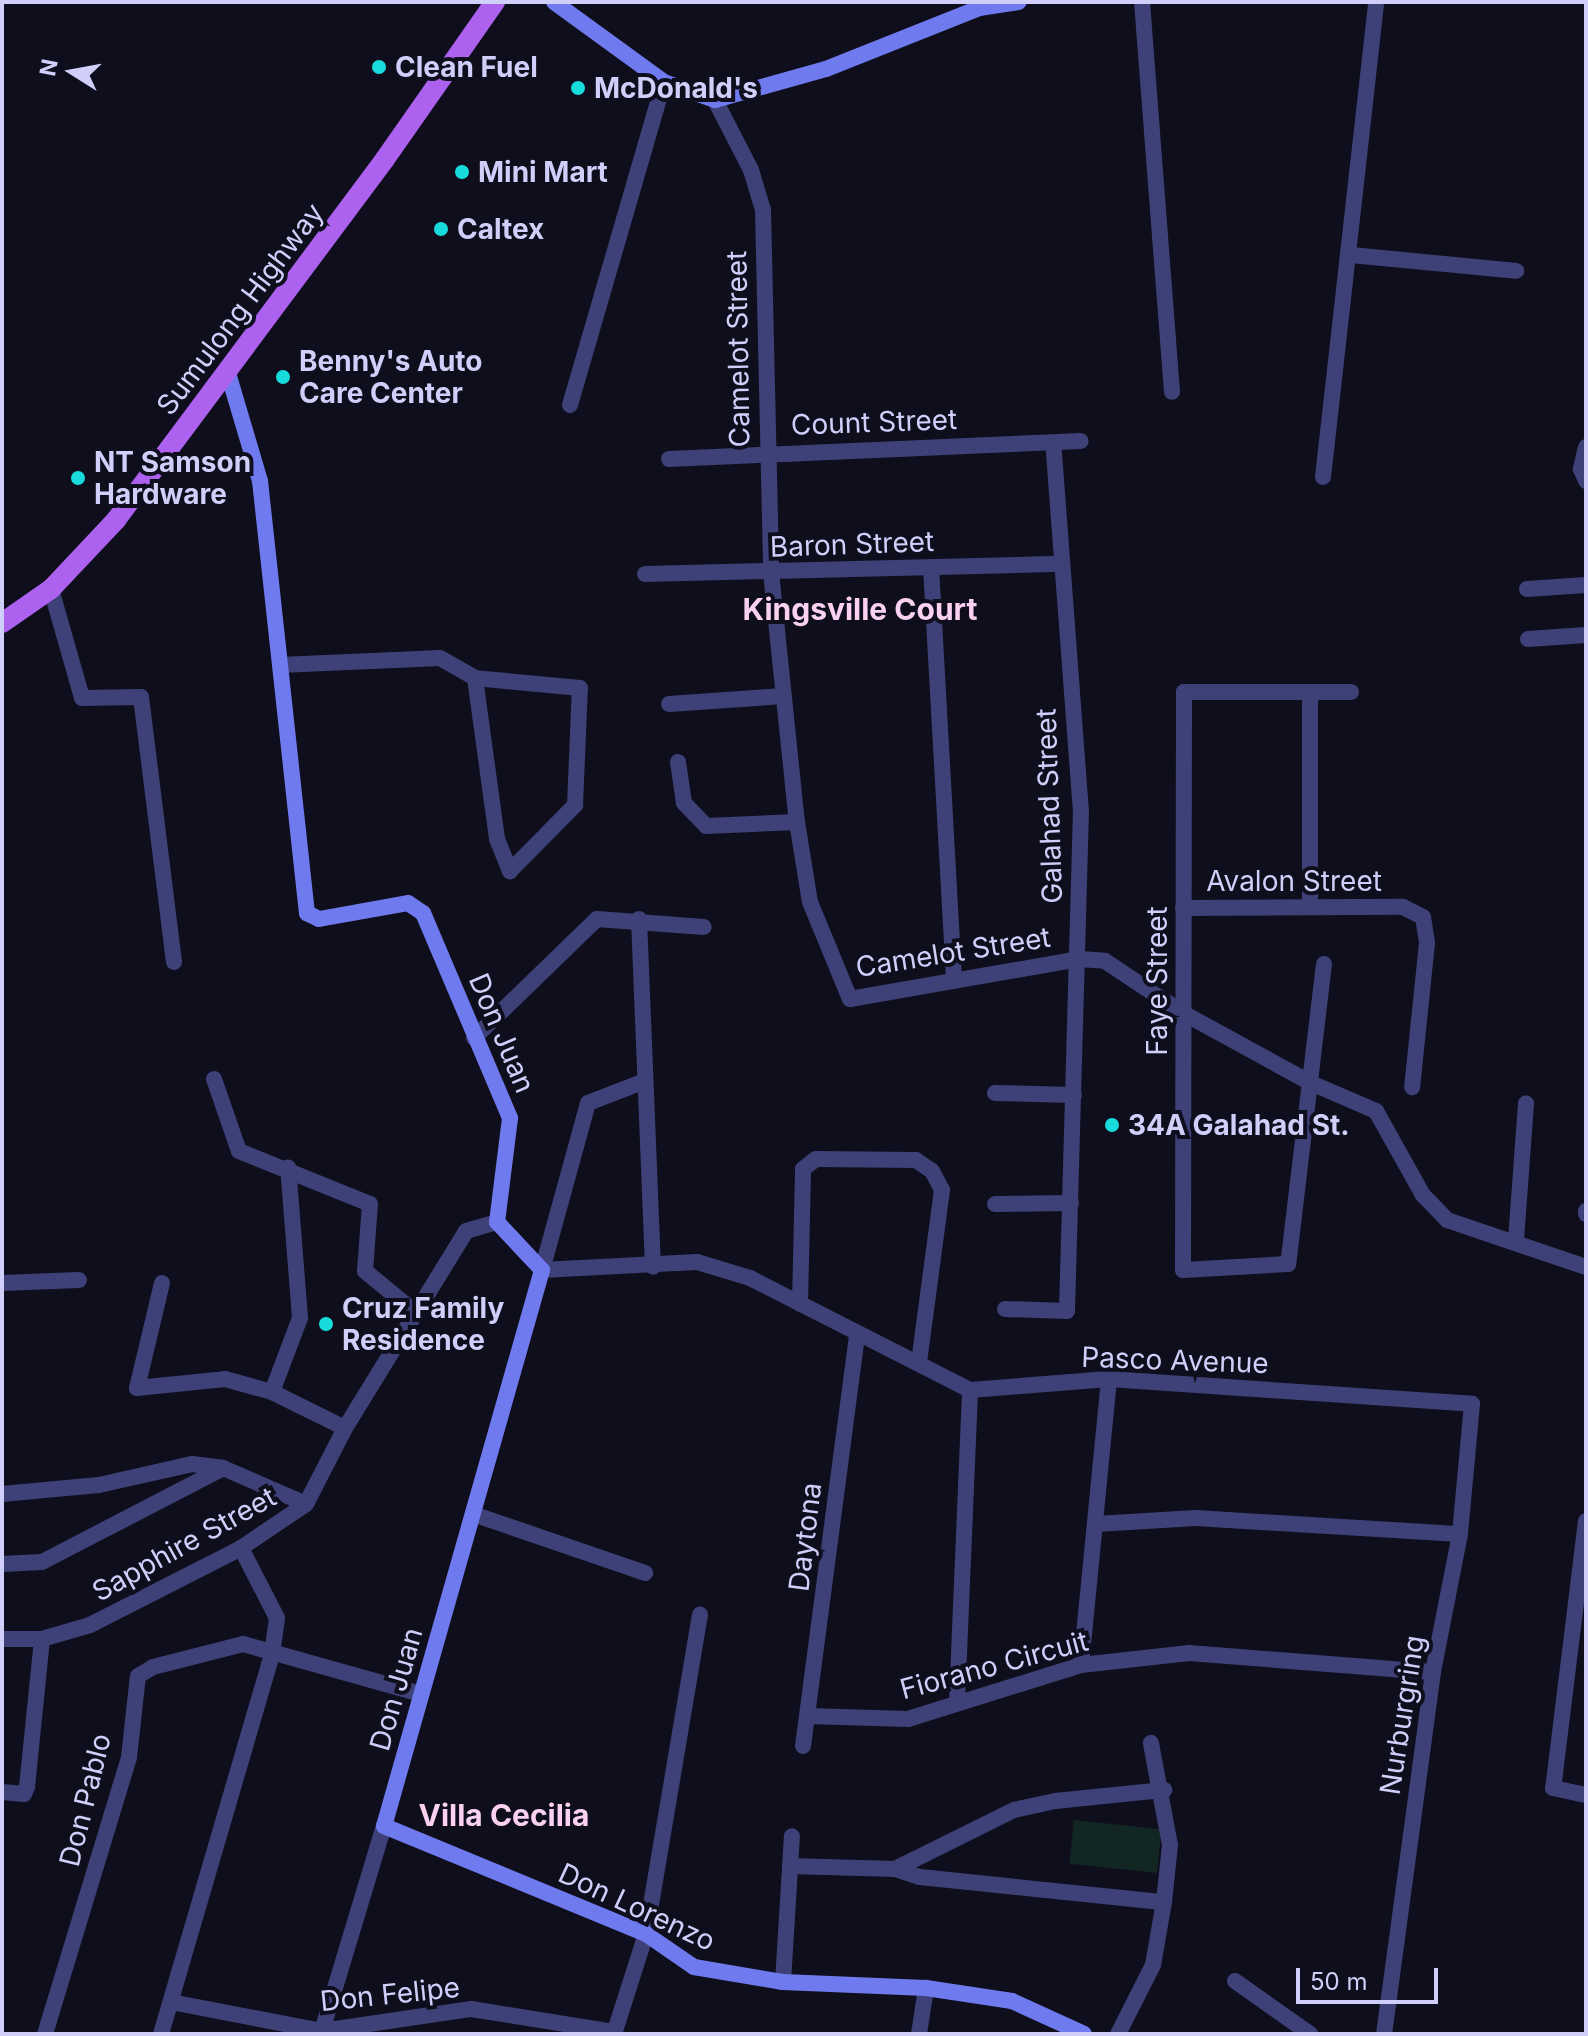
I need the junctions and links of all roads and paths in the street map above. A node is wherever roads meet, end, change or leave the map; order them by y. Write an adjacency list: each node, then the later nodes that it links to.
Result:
1 (495, 2): 10 (main road, Sumulong Highway)
2 (554, 2): 6 (street)
3 (1019, 2): 7 (street)
4 (1142, 2): 11 (street)
5 (1376, 2): 8 (street)
6 (664, 82): 7 (street); 12 (street)
7 (715, 100): 16 (street, Camelot Street)
8 (1351, 255): 9 (street); 18 (street)
9 (1516, 271)
10 (228, 373): 25 (main road, Sumulong Highway); 30 (street, Don Juan)
11 (1172, 392)
12 (570, 405)
13 (1081, 441): 14 (street, Count Street)
14 (1053, 443): 16 (street, Count Street); 20 (street, Galahad Street)
15 (1586, 447): 19 (street)
16 (765, 452): 17 (street, Count Street); 22 (street, Camelot Street)
17 (669, 459)
18 (1323, 477)
19 (1586, 479)
20 (1061, 564): 21 (street, Baron Street); 42 (street, Galahad Street)
21 (931, 567): 22 (street, Baron Street); 45 (street)
22 (771, 572): 23 (street, Baron Street); 34 (street, Camelot Street)
23 (645, 574)
24 (1586, 585): 26 (street)
25 (51, 589): 27 (main road, Sumulong Highway); 43 (street)
26 (1527, 589)
27 (2, 623)
28 (1586, 635): 29 (street)
29 (1528, 639)
30 (280, 665): 31 (street); 47 (street, Don Juan)
31 (475, 678): 31 (street)
32 (1310, 692): 33 (street); 38 (street); 39 (street, Faye Street)
33 (1351, 692)
34 (784, 696): 35 (street); 37 (street, Camelot Street)
35 (669, 704)
36 (678, 762): 37 (street)
37 (797, 822): 45 (street, Camelot Street)
38 (1310, 904): 39 (street, Avalon Street); 51 (street, Avalon Street)
39 (1183, 908): 46 (street, Faye Street)
40 (639, 919): 41 (street); 47 (street); 49 (street)
41 (704, 927)
42 (1079, 959): 45 (street, Camelot Street); 46 (street, Camelot Street); 53 (street, Galahad Street)
43 (174, 962)
44 (1324, 964): 50 (street)
45 (954, 978)
46 (1183, 1013): 50 (street, Camelot Street); 50 (street, Faye Street)
47 (474, 1038): 58 (street, Don Juan)
48 (214, 1079): 55 (street)
49 (645, 1081): 60 (street); 62 (street)
50 (1311, 1083): 59 (street, Camelot Street)
51 (1412, 1087)
52 (995, 1093): 53 (street)
53 (1074, 1095): 56 (street, Galahad Street)
54 (1526, 1103): 59 (street)
55 (288, 1167): 68 (street); 73 (street)
56 (1071, 1203): 57 (street); 67 (street, Galahad Street)
57 (995, 1204)
58 (497, 1222): 62 (street); 68 (street, Sapphire Street)
59 (1516, 1240): 61 (street, Camelot Street)
60 (653, 1267): 62 (street); 66 (street)
61 (1586, 1267)
62 (542, 1270): 79 (street, Don Juan)
63 (79, 1280): 64 (street)
64 (2, 1283)
65 (162, 1283): 73 (street)
66 (800, 1304): 69 (street); 70 (street)
67 (1005, 1309)
68 (416, 1313): 75 (street, Sapphire Street)
69 (857, 1334): 70 (street); 94 (street, Daytona)
70 (919, 1362): 72 (street)
71 (1109, 1379): 72 (street, Pasco Avenue); 74 (street, Pasco Avenue); 81 (street)
72 (970, 1390): 93 (street)
73 (272, 1392): 75 (street)
74 (1472, 1404): 82 (street, Nurburgring)
75 (345, 1428): 78 (street, Sapphire Street)
76 (223, 1468): 77 (street); 78 (street); 84 (street)
77 (2, 1494)
78 (306, 1504): 83 (street, Sapphire Street)
79 (473, 1514): 85 (street); 92 (street, Don Juan)
80 (1586, 1521): 99 (street)
81 (1096, 1524): 82 (street); 90 (street)
82 (1460, 1534): 91 (street, Nurburgring)
83 (241, 1548): 88 (street, Sapphire Street); 89 (street)
84 (2, 1564)
85 (645, 1573)
86 (700, 1615): 105 (street, Don Felipe)
87 (2, 1639): 88 (street, Sapphire Street)
88 (42, 1639): 98 (street)
89 (272, 1654): 92 (street, Don Pablo); 109 (street); 113 (street, Don Pablo)
90 (1081, 1665): 91 (street, Fiorano Circuit); 93 (street, Fiorano Circuit)
91 (1433, 1672): 119 (street, Nurburgring)
92 (421, 1694): 100 (street, Don Juan)
93 (957, 1702): 94 (street, Fiorano Circuit)
94 (808, 1716): 96 (street, Daytona)
95 (1151, 1743): 97 (street)
96 (803, 1746)
97 (1164, 1790): 103 (street); 104 (street)
98 (2, 1792)
99 (1586, 1795)
100 (384, 1826): 105 (street, Don Lorenzo); 111 (street, Don Juan)
101 (792, 1836): 102 (street)
102 (790, 1866): 103 (street); 107 (street)
103 (895, 1869): 104 (street)
104 (1164, 1902): 117 (street)
105 (646, 1934): 107 (street, Don Lorenzo); 112 (street, Don Felipe)
106 (1235, 1981): 118 (street)
107 (783, 1982): 108 (street, Don Lorenzo)
108 (926, 1988): 115 (street); 116 (street, Don Lorenzo)
109 (171, 2002): 110 (street, Don Felipe); 114 (street)
110 (263, 2027): 111 (street, Don Felipe)
111 (324, 2032): 112 (street, Don Felipe)
112 (615, 2033)
113 (45, 2034)
114 (161, 2034)
115 (919, 2034)
116 (1084, 2034)
117 (1118, 2034)
118 (1310, 2034)
119 (1384, 2034)

